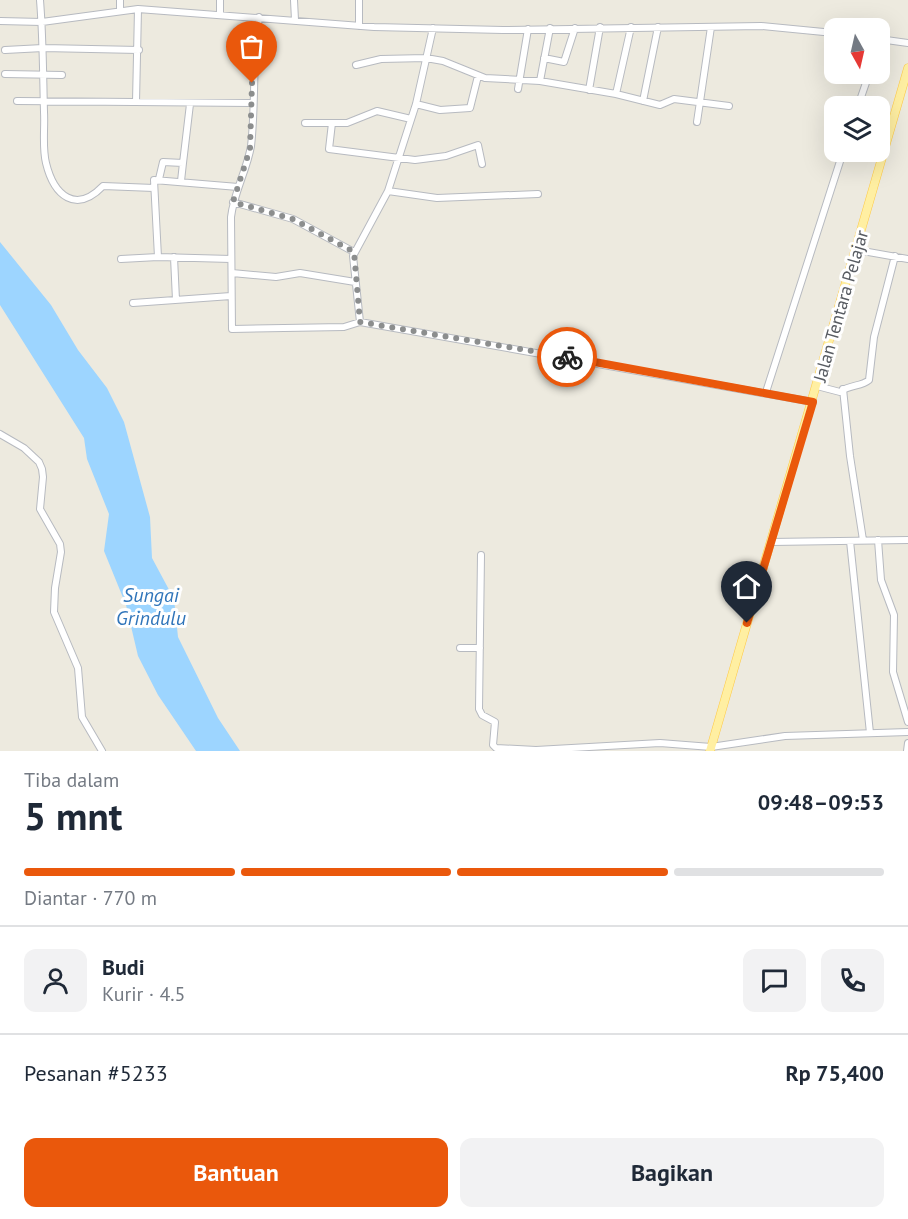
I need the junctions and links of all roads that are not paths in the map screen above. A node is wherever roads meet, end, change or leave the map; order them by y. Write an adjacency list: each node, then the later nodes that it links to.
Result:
1 (40, 0): 12 (street)
2 (120, 0): 7 (street)
3 (220, 0): 8 (street)
4 (294, 0): 10 (street)
5 (359, 0): 13 (street)
6 (138, 9): 7 (street); 8 (street); 27 (street)
7 (120, 11): 12 (street)
8 (220, 14): 9 (street)
9 (259, 17): 10 (street); 46 (street)
10 (295, 20): 13 (street)
11 (0, 21): 12 (street)
12 (42, 22): 25 (street)
13 (359, 26): 18 (street)
14 (600, 27): 15 (street); 20 (street); 39 (street)
15 (631, 27): 16 (street); 40 (street)
16 (658, 27): 17 (street); 42 (street)
17 (711, 27): 22 (street); 45 (street)
18 (433, 28): 21 (street); 28 (street)
19 (550, 28): 20 (street); 21 (street); 29 (street)
20 (575, 28): 29 (street)
21 (528, 29): 36 (street)
22 (824, 32)
23 (890, 41): 24 (street)
24 (908, 43)
25 (43, 48): 26 (street); 27 (street); 33 (street)
26 (5, 50)
27 (139, 50): 44 (street)
28 (426, 58): 30 (street); 35 (street); 48 (street)
29 (544, 58): 37 (street)
30 (356, 65)
31 (908, 68): 65 (main road, Jalan Tentara Pelajar)
32 (5, 74): 33 (street)
33 (43, 75): 34 (street); 43 (street)
34 (62, 75)
35 (478, 76): 36 (street); 48 (street)
36 (519, 78): 37 (street); 38 (street)
37 (540, 81): 39 (street)
38 (518, 89)
39 (589, 90): 40 (street)
40 (616, 94): 42 (street)
41 (17, 101): 43 (street)
42 (643, 101): 45 (street)
43 (44, 102): 44 (street); 60 (street)
44 (136, 102): 47 (street)
45 (702, 102): 49 (street); 51 (street)
46 (252, 103): 47 (street); 61 (street)
47 (190, 104): 56 (street)
48 (416, 104): 50 (street)
49 (729, 106)
50 (411, 119): 53 (street); 54 (street)
51 (698, 122)
52 (305, 123): 53 (street)
53 (332, 123): 54 (street)
54 (399, 159): 57 (street); 62 (street)
55 (840, 162): 81 (street)
56 (183, 163): 58 (street); 59 (street)
57 (482, 164)
58 (159, 179): 59 (street); 60 (street)
59 (181, 181): 61 (street)
60 (153, 188): 68 (street)
61 (238, 188): 64 (street)
62 (388, 192): 63 (street); 66 (street)
63 (538, 194)
64 (233, 202): 66 (street); 71 (street)
65 (857, 250): 67 (street); 79 (main road, Jalan Tentara Pelajar)
66 (354, 252): 74 (street)
67 (895, 256): 72 (street); 80 (street)
68 (158, 257): 69 (street); 70 (street)
69 (174, 257): 71 (street); 76 (street)
70 (121, 259)
71 (231, 259): 73 (street)
72 (908, 259)
73 (231, 273): 74 (street); 75 (street)
74 (355, 282): 78 (street)
75 (231, 296): 76 (street); 78 (street)
76 (176, 300): 77 (street)
77 (134, 303)
78 (360, 322): 81 (street)
79 (817, 386): 80 (street); 82 (main road, Jalan Tentara Pelajar)
80 (843, 389): 84 (street)
81 (766, 393): 82 (street)
82 (813, 402): 88 (main road, Jalan Tentara Pelajar)
83 (0, 434): 100 (street)
84 (862, 540): 85 (street); 87 (street)
85 (878, 540): 86 (street); 92 (street)
86 (908, 540)
87 (850, 541): 88 (street); 94 (street)
88 (771, 542): 98 (main road, Jalan Tentara Pelajar)
89 (481, 555): 91 (street)
90 (460, 648): 91 (street)
91 (480, 648): 99 (street)
92 (908, 722)
93 (908, 732): 94 (street)
94 (870, 733): 98 (street)
95 (654, 743): 97 (street); 98 (street); 101 (street)
96 (908, 743): 102 (street)
97 (613, 748): 99 (street)
98 (710, 749)
99 (536, 750)
100 (102, 751)
101 (653, 751)
102 (907, 751)

